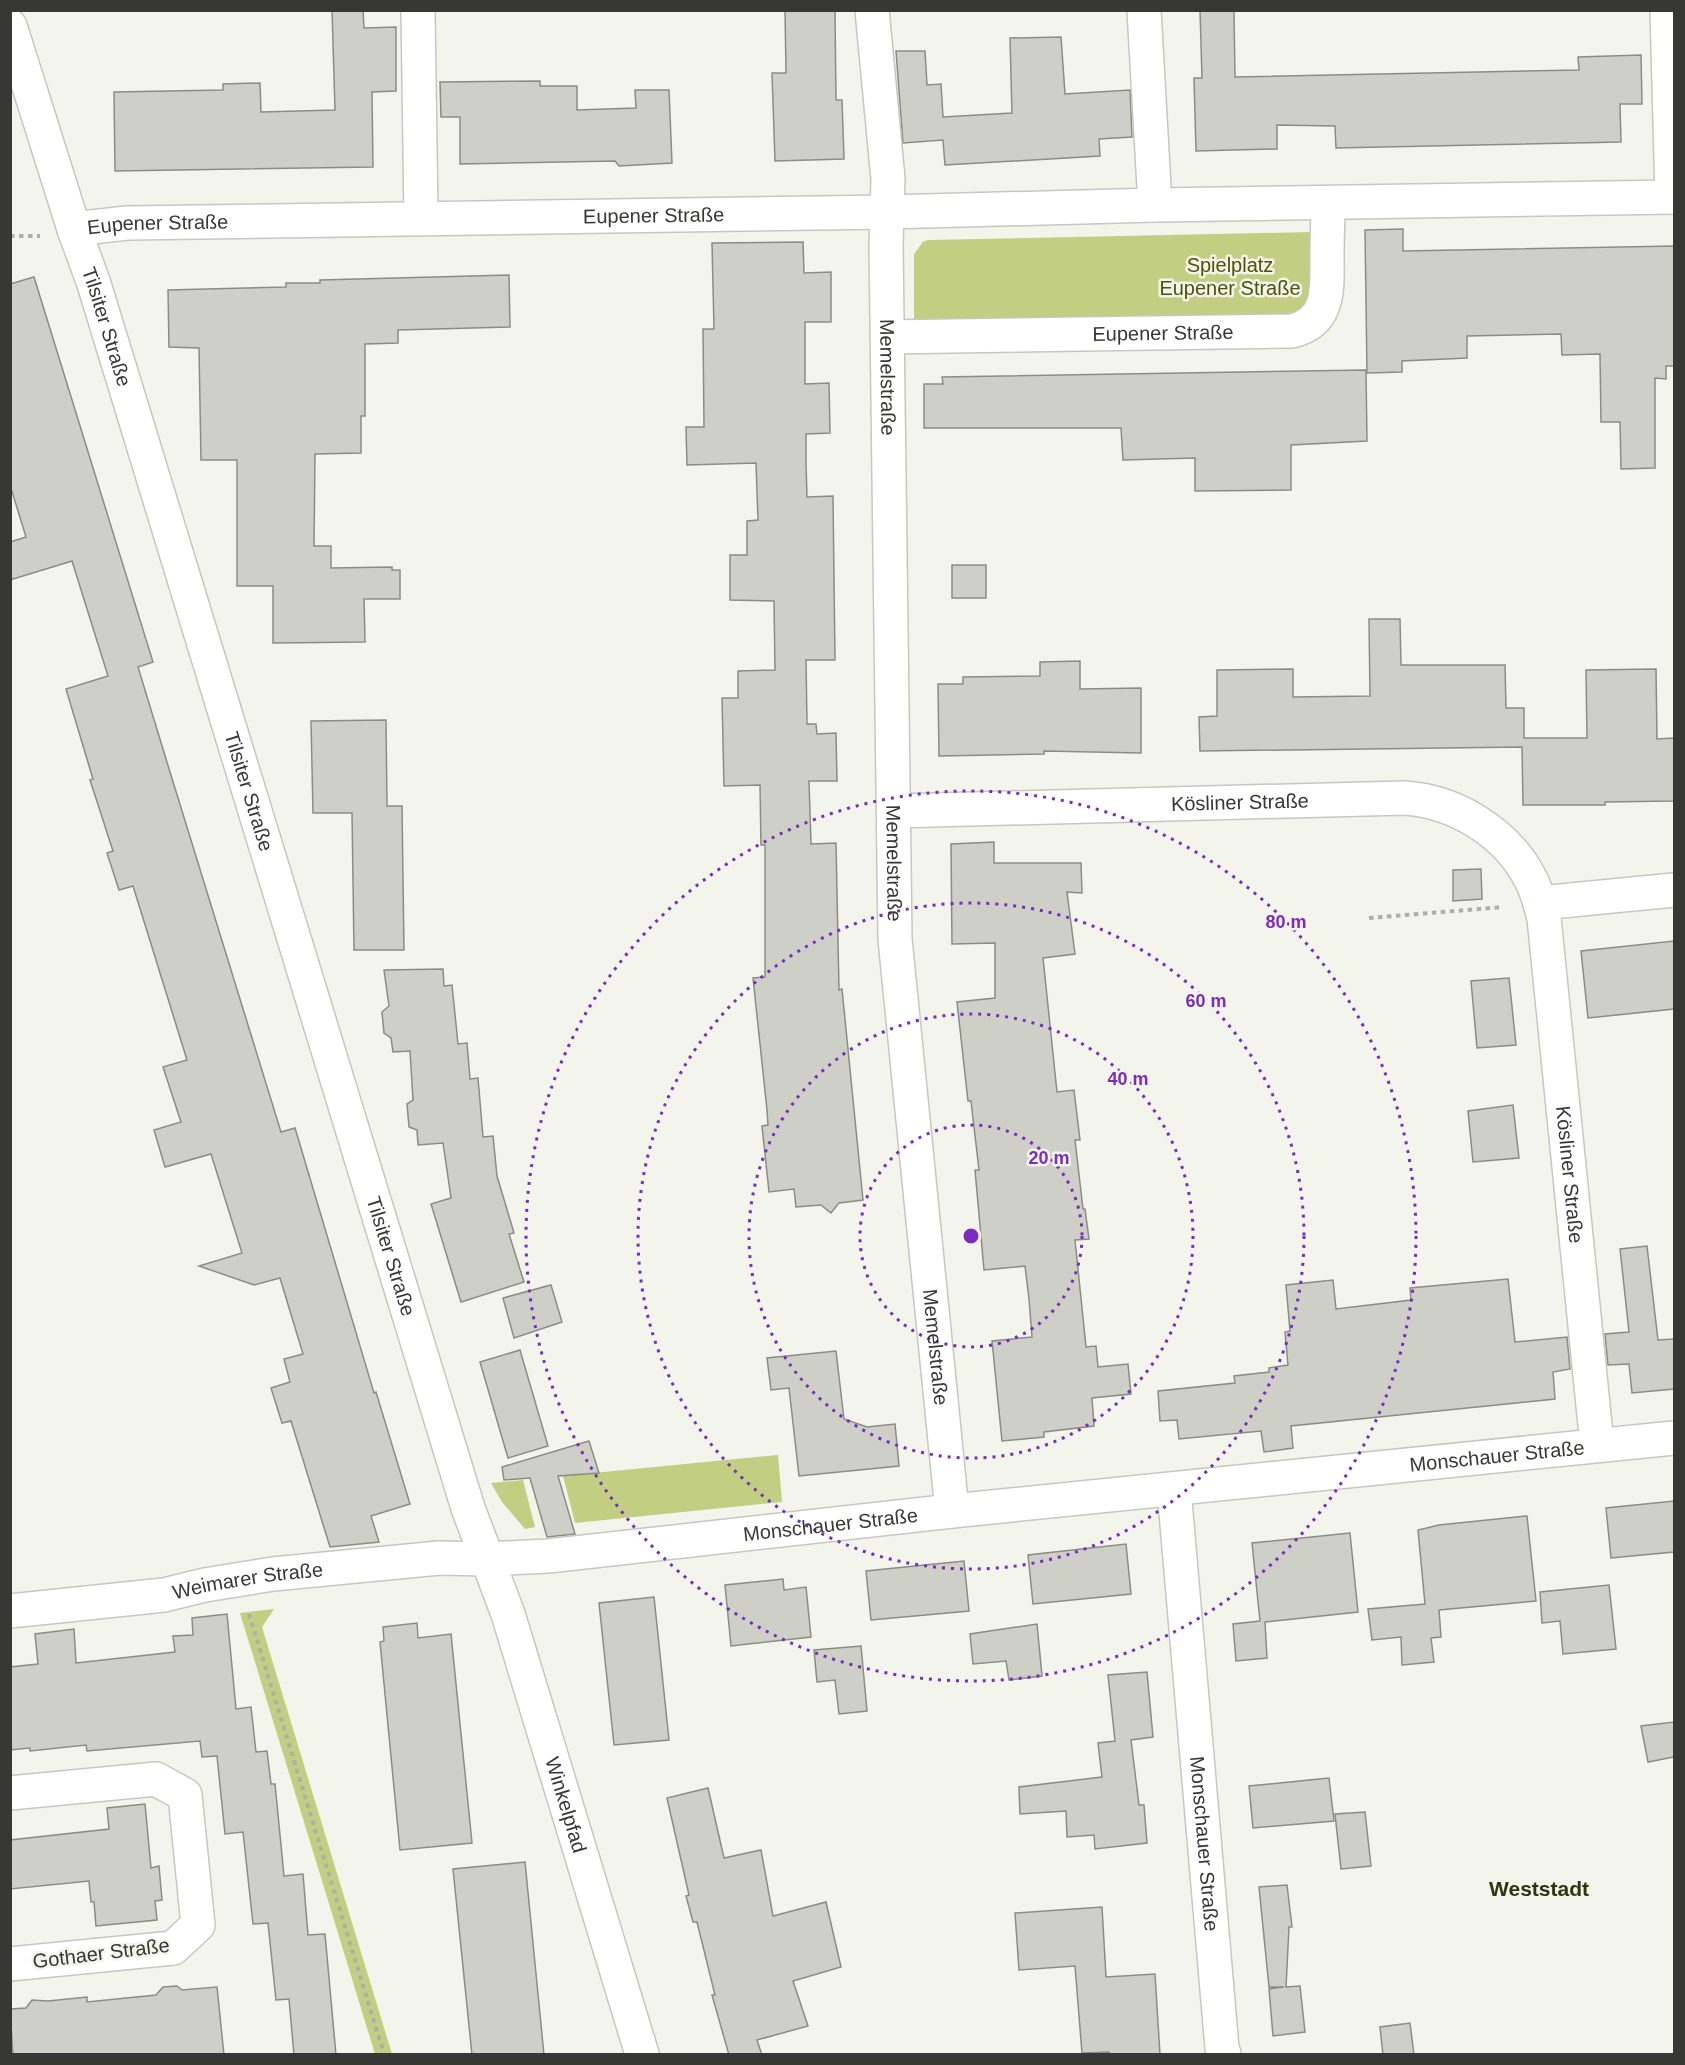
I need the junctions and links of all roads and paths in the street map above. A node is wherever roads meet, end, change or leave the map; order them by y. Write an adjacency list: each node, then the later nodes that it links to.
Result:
1 (418, 10): 10 (street)
2 (872, 10): 9 (street)
3 (1144, 10): 8 (street)
4 (1667, 10): 6 (street, Eupener Straße)
5 (10, 26): 11 (street, Tilsiter Straße)
6 (1673, 197): 7 (street, Eupener Straße)
7 (1328, 203): 8 (street, Eupener Straße); 12 (street, Eupener Straße)
8 (1155, 205): 9 (street, Eupener Straße)
9 (887, 213): 10 (street, Eupener Straße); 12 (street, Memelstraße)
10 (421, 218): 11 (street, Eupener Straße)
11 (74, 229): 21 (street, Tilsiter Straße)
12 (887, 337): 13 (street, Memelstraße)
13 (894, 811): 15 (street, Kösliner Straße); 20 (street, Memelstraße)
14 (1674, 890): 15 (street)
15 (1540, 903): 16 (path); 18 (street, Kösliner Straße)
16 (1369, 918)
17 (1674, 1438): 18 (street, Monschauer Straße)
18 (1597, 1445): 19 (street, Monschauer Straße)
19 (1174, 1489): 20 (street, Monschauer Straße); 28 (street, Monschauer Straße)
20 (952, 1511): 21 (street, Monschauer Straße)
21 (487, 1559): 22 (street, Weimarer Straße); 27 (street, Winkelpfad)
22 (238, 1579): 23 (street, Weimarer Straße); 26 (path)
23 (10, 1611)
24 (10, 1793): 25 (street, Gothaer Straße)
25 (10, 1964)
26 (384, 2055)
27 (642, 2055)
28 (1224, 2055)

